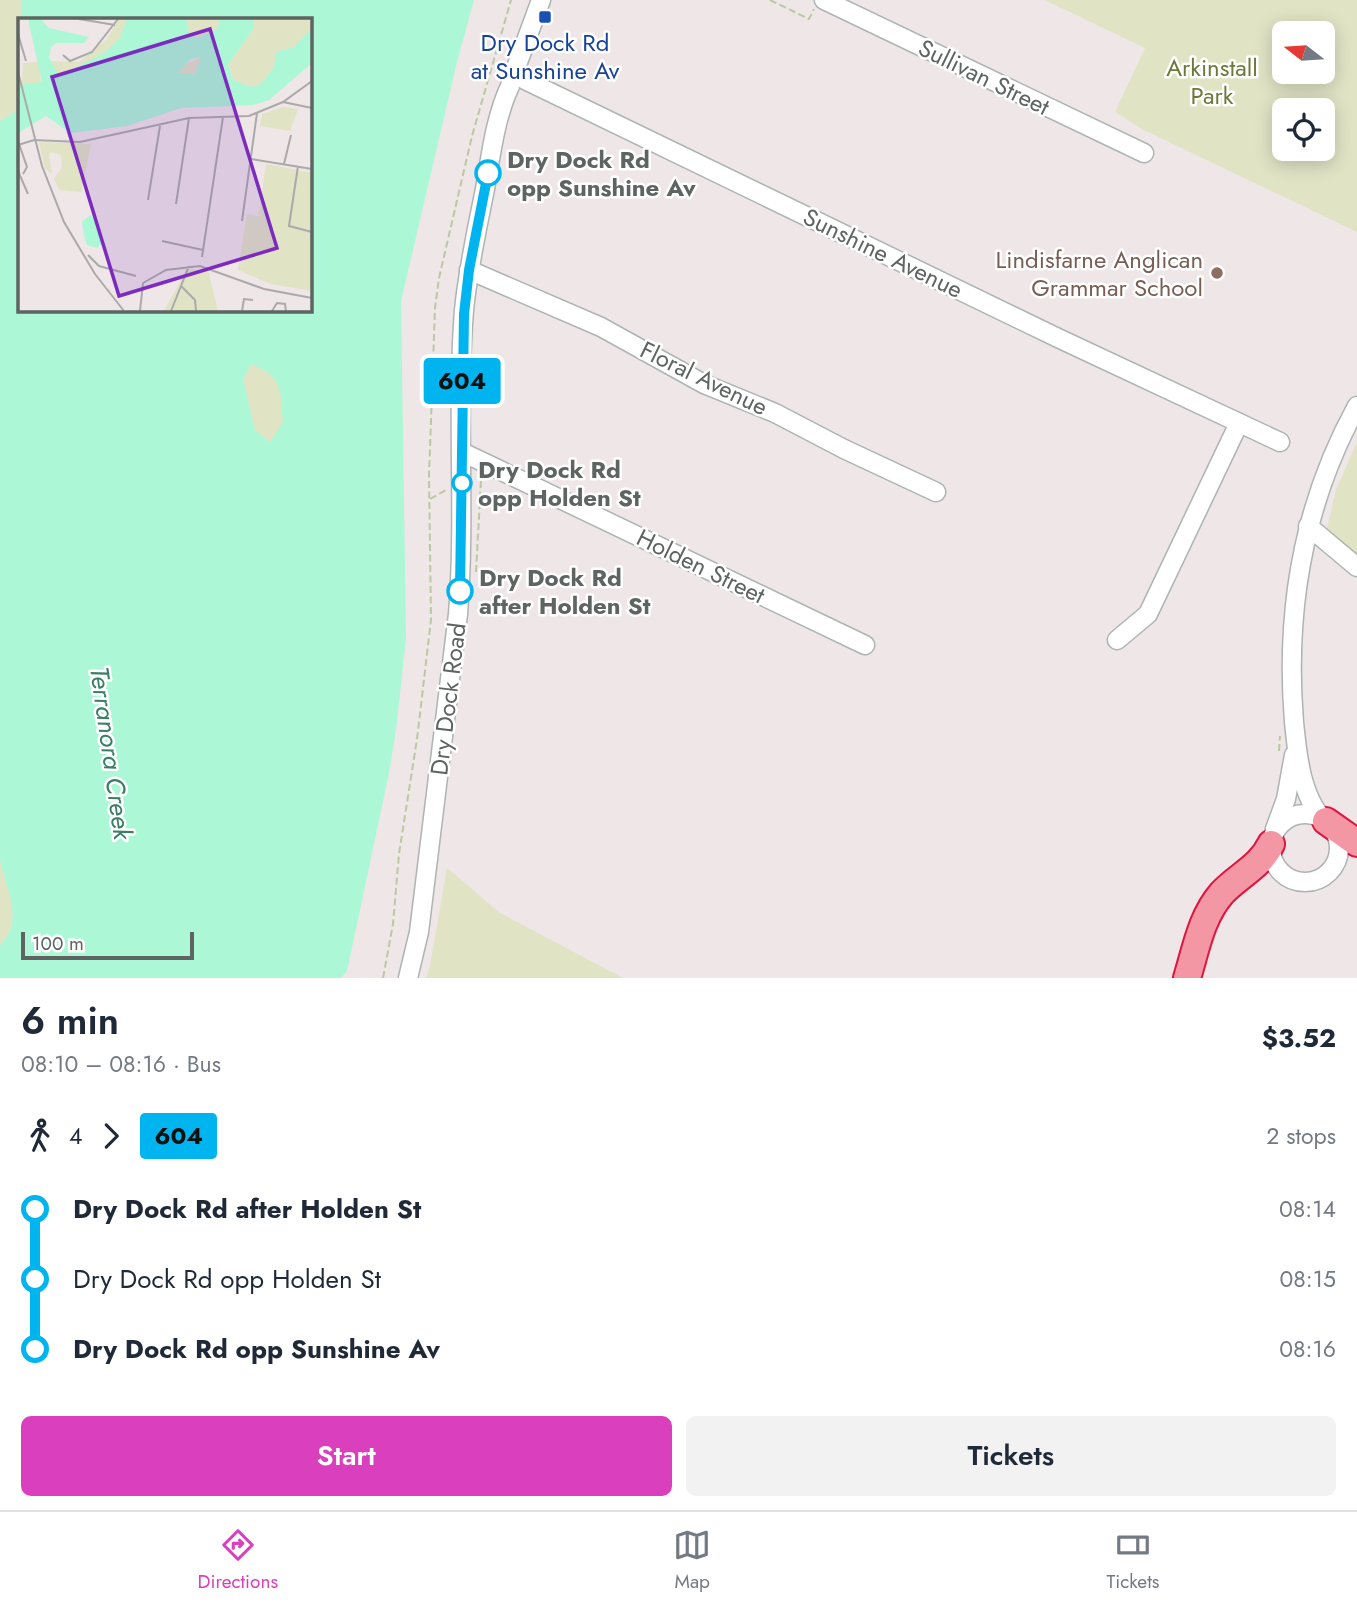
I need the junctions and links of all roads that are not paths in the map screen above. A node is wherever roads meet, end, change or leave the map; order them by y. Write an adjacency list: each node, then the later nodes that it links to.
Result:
1 (541, 0): 3 (street, Dry Dock Road)
2 (819, 5): 4 (street, Sullivan Street)
3 (517, 77): 5 (street, Dry Dock Road); 7 (street, Sunshine Avenue)
4 (1144, 153)
5 (469, 270): 9 (street, Dry Dock Road); 10 (street, Floral Avenue)
6 (1357, 406): 11 (street)
7 (1239, 423): 8 (street, Sunshine Avenue); 13 (street)
8 (1280, 442)
9 (462, 452): 14 (street, Holden Street); 19 (street, Dry Dock Road)
10 (936, 492)
11 (1308, 526): 12 (street); 15 (street)
12 (1357, 567)
13 (1117, 640)
14 (865, 645)
15 (1288, 737): 16 (street); 17 (street)
16 (1324, 820): 17 (street); 17 (street); 18 (highway)
17 (1273, 839): 20 (highway)
18 (1357, 843)
19 (408, 978)
20 (1187, 978)

